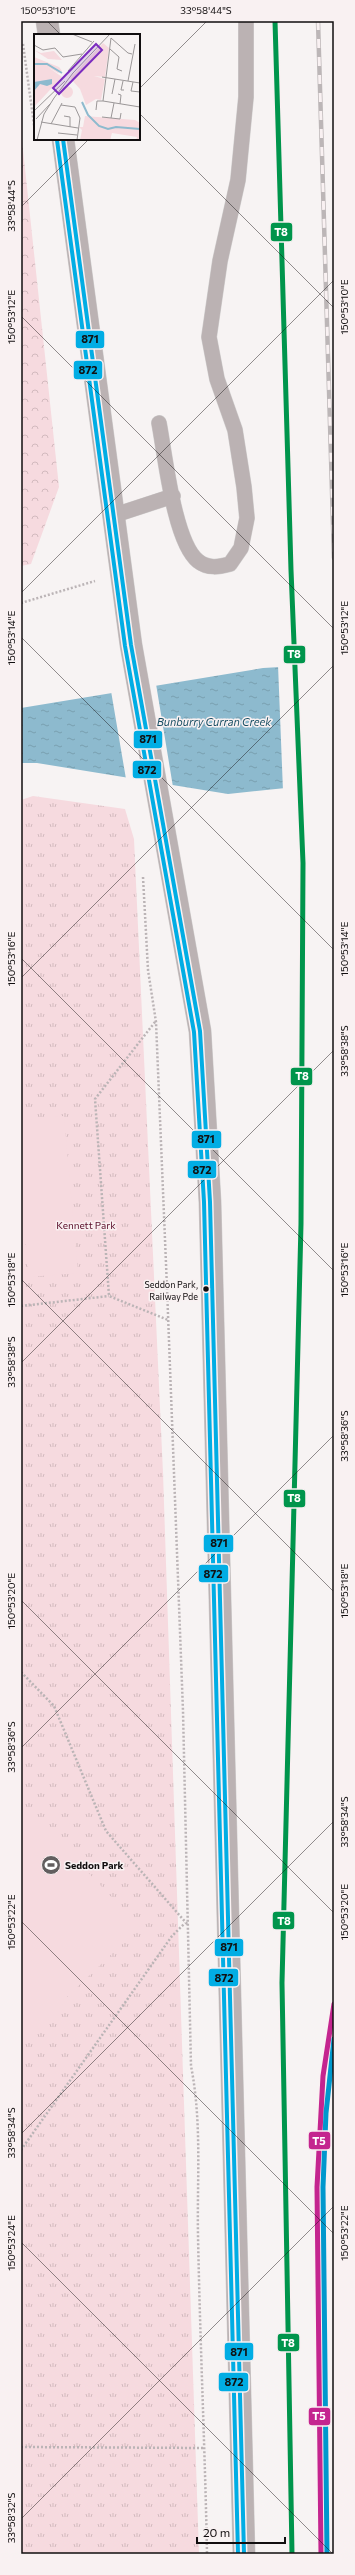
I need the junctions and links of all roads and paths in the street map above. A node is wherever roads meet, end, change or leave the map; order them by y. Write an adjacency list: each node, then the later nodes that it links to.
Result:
1 (47, 21): 3 (street)
2 (246, 21): 8 (lane)
3 (49, 34)
4 (22, 40): 5 (path)
5 (34, 125)
6 (64, 140): 9 (street)
7 (159, 423): 8 (lane)
8 (174, 496): 9 (lane)
9 (115, 515): 24 (street)
10 (98, 580): 11 (path)
11 (21, 603)
12 (143, 870): 13 (path)
13 (156, 1022): 14 (path); 16 (path)
14 (109, 1296): 15 (path); 16 (path)
15 (21, 1306)
16 (168, 1320): 19 (path)
17 (21, 1672): 18 (path)
18 (185, 1923): 19 (path); 20 (path)
19 (188, 1926): 22 (path)
20 (21, 2150)
21 (21, 2447): 22 (path)
22 (204, 2448): 23 (path)
23 (207, 2554)
24 (244, 2554)

